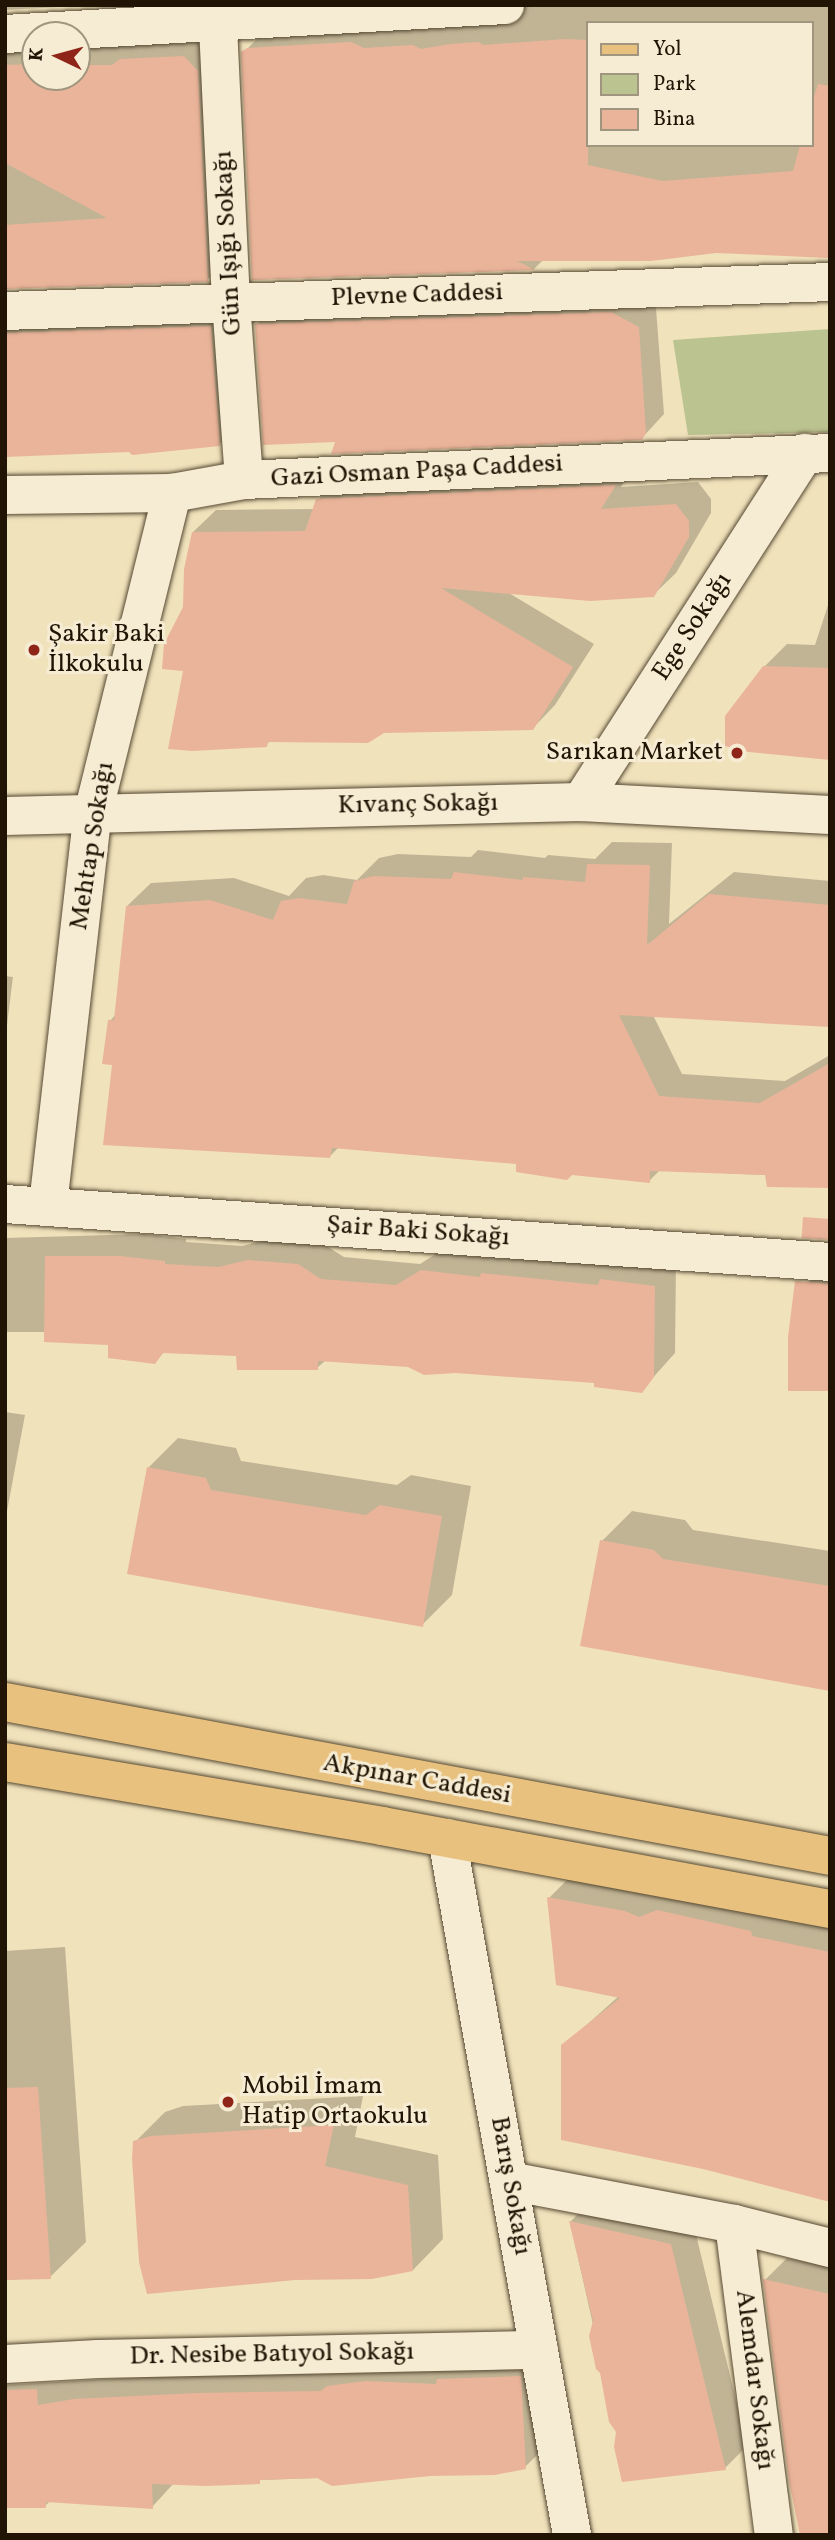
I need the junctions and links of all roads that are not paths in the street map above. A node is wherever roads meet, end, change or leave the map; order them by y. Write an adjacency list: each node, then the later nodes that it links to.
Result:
1 (505, 5): 2 (street)
2 (218, 14): 3 (street); 5 (street, Gün Işığı Sokağı)
3 (5, 34)
4 (830, 282): 5 (street, Plevne Caddesi)
5 (231, 302): 6 (street, Plevne Caddesi); 8 (street, Gün Işığı Sokağı)
6 (5, 311)
7 (818, 453): 8 (street, Gazi Osman Paşa Caddesi); 11 (street, Ege Sokağı)
8 (244, 480): 9 (street, Gazi Osman Paşa Caddesi)
9 (172, 493): 10 (street, Gazi Osman Paşa Caddesi); 12 (street, Mehtap Sokağı)
10 (5, 495)
11 (581, 802): 12 (street, Kıvanç Sokağı); 13 (street, Kıvanç Sokağı)
12 (93, 813): 14 (street, Kıvanç Sokağı); 16 (street, Mehtap Sokağı)
13 (830, 815)
14 (5, 816)
15 (5, 1204): 16 (street, Şair Baki Sokağı)
16 (48, 1205): 17 (street, Şair Baki Sokağı)
17 (830, 1262)
18 (5, 1702): 20 (main road, Akpınar Caddesi)
19 (5, 1762): 21 (main road, Akpınar Caddesi)
20 (435, 1785): 21 (main road); 22 (main road, Akpınar Caddesi)
21 (447, 1838): 23 (main road, Akpınar Caddesi); 24 (street, Barış Sokağı)
22 (830, 1856)
23 (830, 1909)
24 (509, 2181): 25 (street); 27 (street, Barış Sokağı)
25 (734, 2224): 26 (street); 30 (street, Alemdar Sokağı)
26 (830, 2248)
27 (539, 2350): 28 (street, Dr. Nesibe Batıyol Sokağı); 29 (street, Barış Sokağı)
28 (5, 2364)
29 (572, 2535)
30 (774, 2535)

